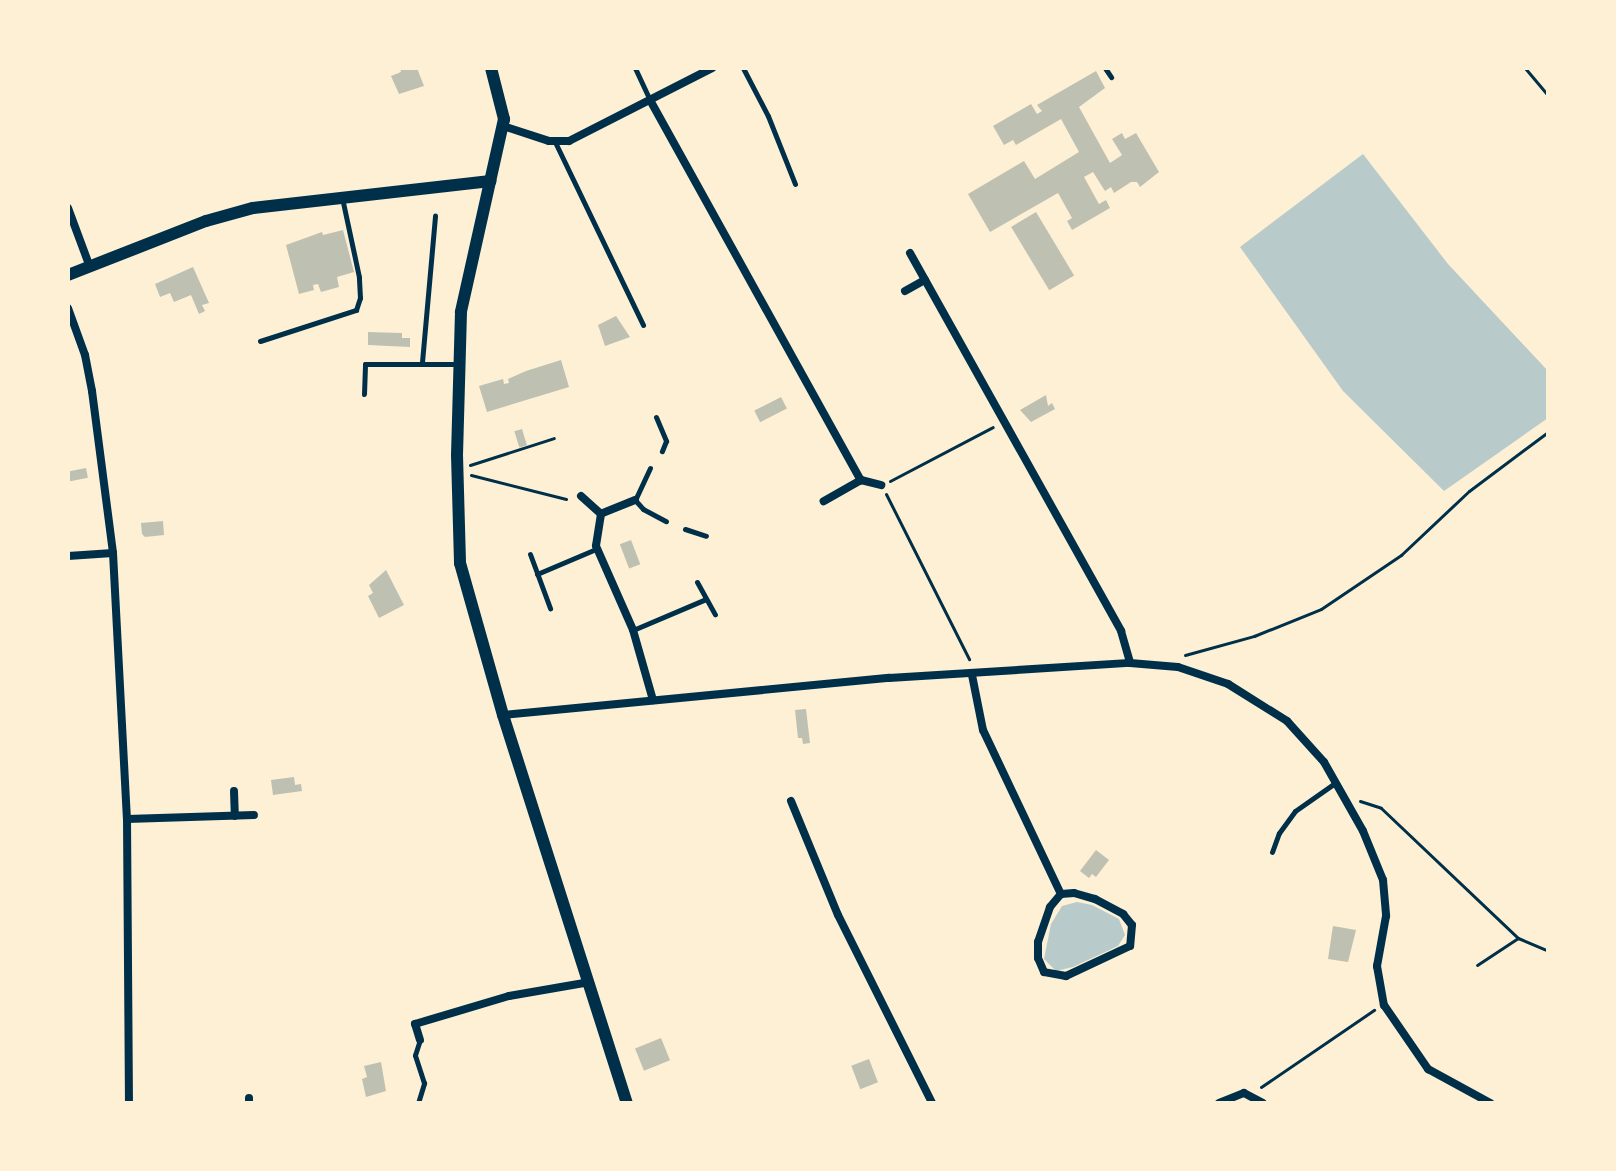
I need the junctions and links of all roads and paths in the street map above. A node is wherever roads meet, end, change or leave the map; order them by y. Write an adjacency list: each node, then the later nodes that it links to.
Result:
1 (491, 68): 10 (street)
2 (635, 68): 9 (lane)
3 (712, 68): 9 (street)
4 (743, 68): 13 (lane)
5 (1105, 68): 7 (lane)
6 (1525, 68): 8 (path)
7 (1111, 77)
8 (1548, 95)
9 (650, 100): 11 (street); 35 (street)
10 (503, 126): 11 (street); 12 (street)
11 (555, 142): 23 (lane)
12 (490, 181): 14 (street); 26 (street)
13 (795, 184)
14 (341, 197): 18 (street); 24 (lane)
15 (68, 208): 18 (street)
16 (435, 216): 25 (lane)
17 (910, 253): 20 (street)
18 (90, 267): 19 (street)
19 (68, 275)
20 (925, 280): 21 (street); 29 (street)
21 (905, 291)
22 (68, 308): 46 (street)
23 (643, 325)
24 (260, 341)
25 (422, 362): 26 (lane); 27 (lane)
26 (459, 364): 34 (street)
27 (364, 394)
28 (656, 417): 32 (lane)
29 (1004, 421): 36 (path); 56 (street)
30 (1548, 432): 55 (path)
31 (554, 438): 34 (path)
32 (662, 451)
33 (650, 468): 39 (lane)
34 (457, 470): 38 (path); 59 (street)
35 (861, 480): 36 (street); 40 (street)
36 (881, 485): 57 (path)
37 (581, 496): 41 (street)
38 (566, 499)
39 (635, 500): 41 (street); 42 (lane)
40 (824, 501)
41 (601, 514): 45 (street)
42 (666, 521)
43 (685, 529): 44 (lane)
44 (706, 536)
45 (596, 549): 49 (lane); 54 (street)
46 (113, 553): 48 (street); 66 (street)
47 (530, 554): 49 (lane)
48 (68, 556)
49 (537, 574): 52 (lane)
50 (697, 582): 51 (lane)
51 (706, 599): 53 (lane); 54 (lane)
52 (550, 608)
53 (715, 614)
54 (633, 630): 58 (street)
55 (1183, 656)
56 (1130, 663): 57 (street); 60 (street)
57 (972, 675): 58 (street); 68 (street)
58 (653, 700): 59 (street)
59 (503, 715): 72 (street)
60 (1336, 782): 63 (street); 67 (lane)
61 (234, 791): 65 (street)
62 (791, 801): 79 (street)
63 (1349, 806): 69 (path); 73 (street)
64 (254, 815): 65 (street)
65 (235, 816): 66 (street)
66 (127, 819): 76 (street)
67 (1272, 852)
68 (1061, 894): 68 (street)
69 (1518, 938): 70 (path); 71 (path)
70 (1548, 951)
71 (1477, 965)
72 (590, 982): 74 (street); 78 (street)
73 (1383, 1003): 75 (path); 82 (street)
74 (420, 1040): 77 (lane)
75 (1250, 1094): 80 (street); 81 (street)
76 (129, 1103)
77 (418, 1103)
78 (627, 1103)
79 (932, 1103)
80 (1219, 1103)
81 (1263, 1103)
82 (1490, 1103)

